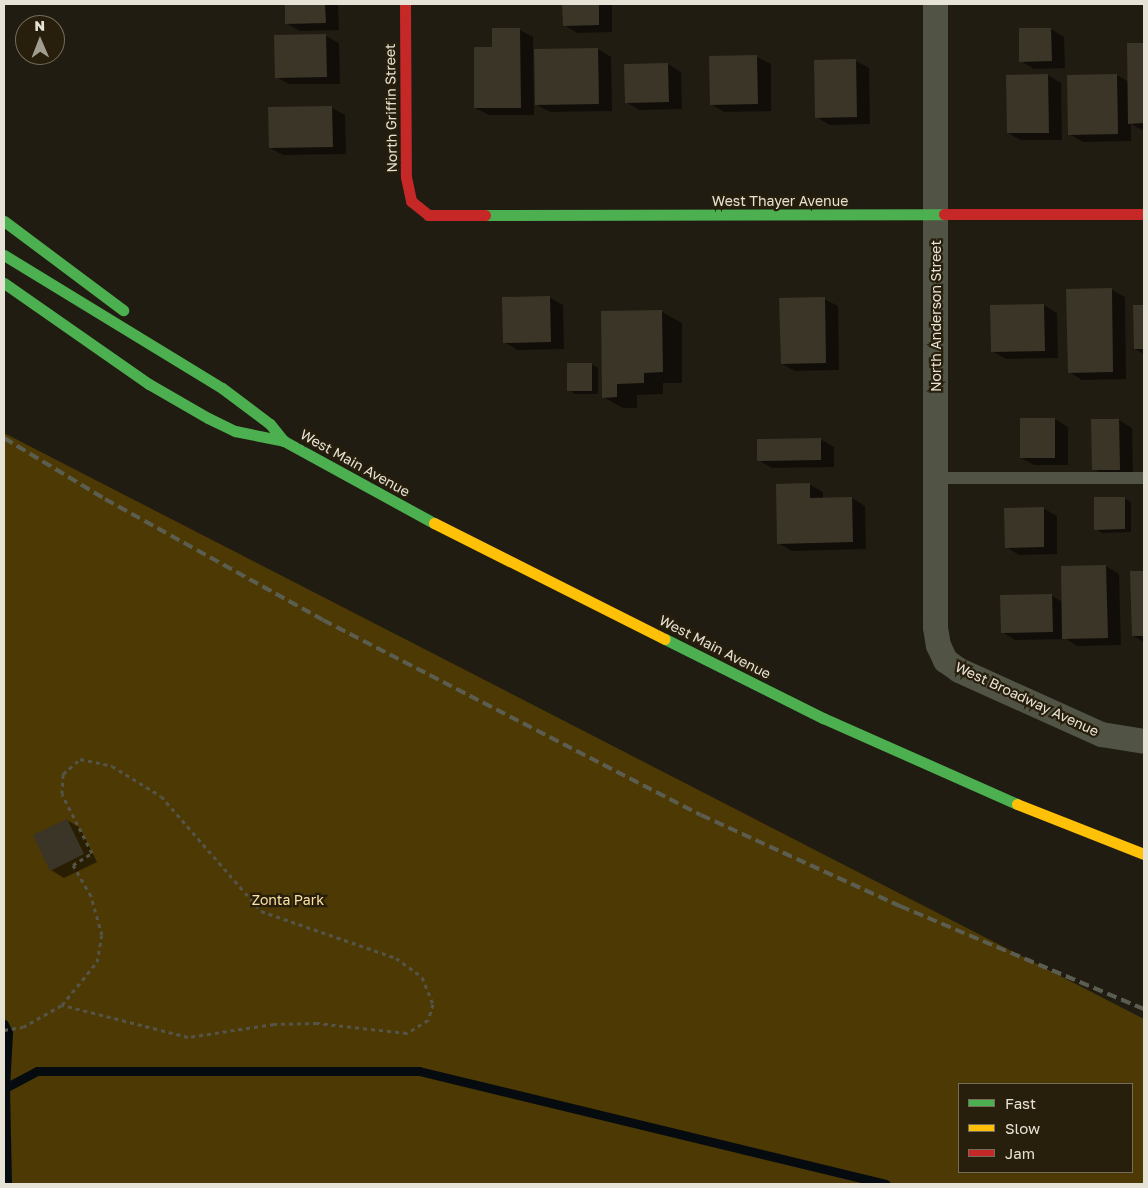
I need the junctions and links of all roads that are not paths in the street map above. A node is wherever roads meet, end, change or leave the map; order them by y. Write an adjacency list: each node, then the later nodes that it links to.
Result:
1 (405, 4): 3 (main road, North Griffin Street)
2 (935, 4): 5 (street, North Anderson Street)
3 (417, 209): 5 (main road, West Thayer Avenue)
4 (1144, 214): 5 (main road, West Thayer Avenue)
5 (936, 215): 11 (street, North Anderson Street)
6 (4, 221): 9 (main road)
7 (4, 256): 9 (main road, West Main Avenue)
8 (4, 283): 10 (main road, West Main Avenue)
9 (182, 363): 10 (main road, West Main Avenue)
10 (284, 441): 15 (main road, West Main Avenue)
11 (936, 478): 12 (lane); 13 (street, North Anderson Street)
12 (1144, 478)
13 (935, 627): 14 (street, West Broadway Avenue)
14 (1144, 741)
15 (1144, 854)

